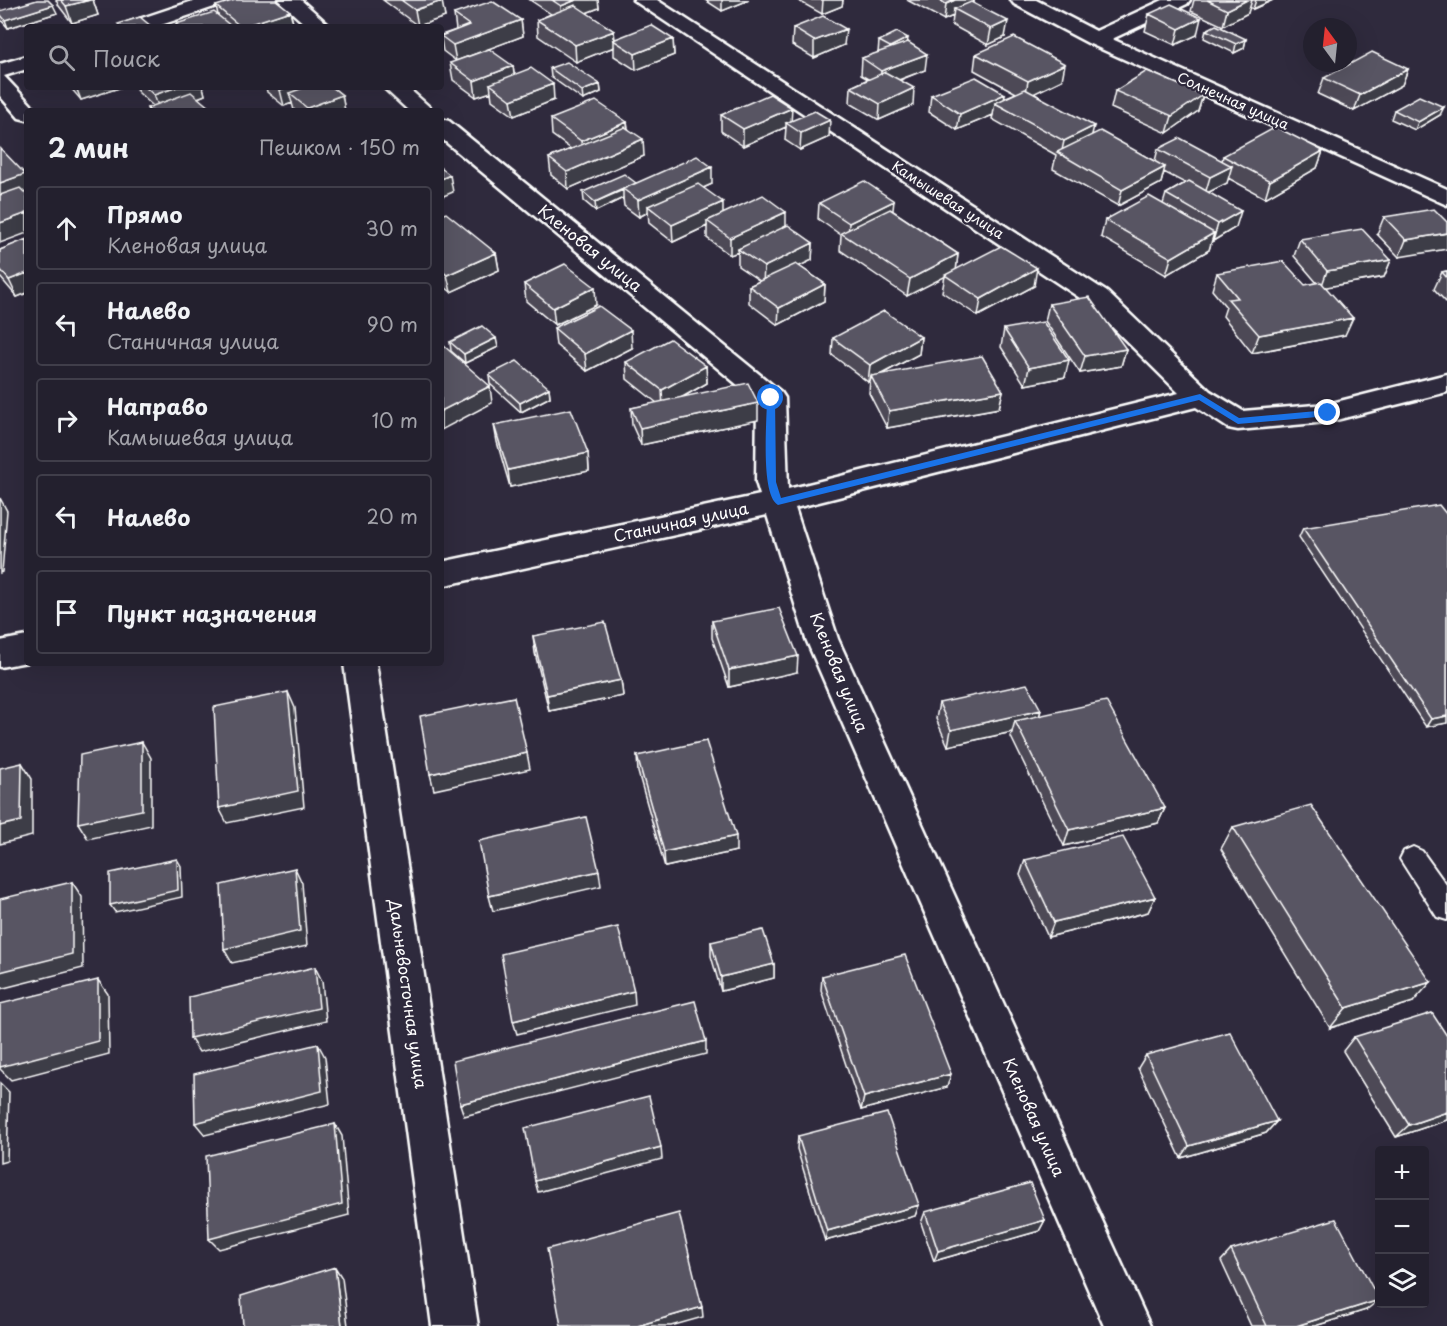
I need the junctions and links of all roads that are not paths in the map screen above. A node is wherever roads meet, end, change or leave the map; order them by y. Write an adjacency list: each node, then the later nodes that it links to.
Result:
1 (216, 0): 6 (street)
2 (288, 0): 7 (street)
3 (643, 0): 18 (street, Камышевая улица)
4 (1021, 0): 8 (street, Солнечная улица)
5 (1180, 0): 8 (street)
6 (143, 24)
7 (317, 24)
8 (1103, 35): 16 (street, Солнечная улица)
9 (24, 63): 10 (street)
10 (0, 71)
11 (0, 82): 14 (street)
12 (398, 90): 13 (street)
13 (419, 108)
14 (24, 110)
15 (444, 128): 19 (street, Кленовая улица)
16 (1447, 198)
17 (1447, 383): 18 (street, Камышевая улица)
18 (1200, 397): 19 (street, Станичная улица)
19 (778, 502): 20 (street, Станичная улица); 27 (street, Кленовая улица)
20 (444, 573)
21 (24, 650): 22 (street)
22 (0, 654)
23 (360, 666): 26 (street, Дальневосточная улица)
24 (1413, 859): 25 (lane)
25 (1447, 908)
26 (455, 1326)
27 (1127, 1326)

